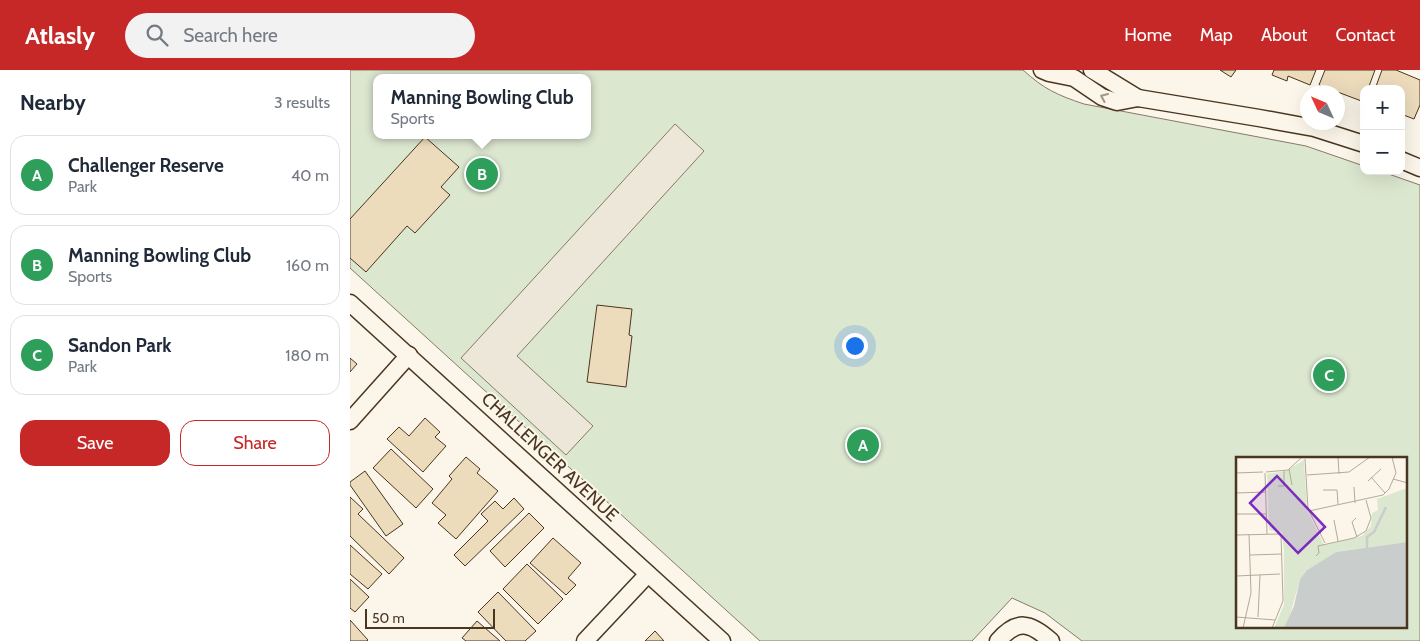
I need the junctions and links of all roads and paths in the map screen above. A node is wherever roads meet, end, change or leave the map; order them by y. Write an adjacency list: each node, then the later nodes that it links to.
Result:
1 (1042, 70): 3 (street)
2 (1092, 70): 4 (street)
3 (1075, 74): 4 (street, one-way to 3)
4 (1138, 98): 5 (street)
5 (1360, 143)
6 (1405, 162): 7 (street)
7 (1420, 168)
8 (350, 303): 9 (street, CHALLENGER AVENUE)
9 (408, 355): 10 (street); 11 (street, CHALLENGER AVENUE)
10 (350, 420)
11 (648, 574): 12 (street); 13 (street, CHALLENGER AVENUE)
12 (585, 641)
13 (722, 641)
14 (998, 641): 15 (street)
15 (1051, 641)

